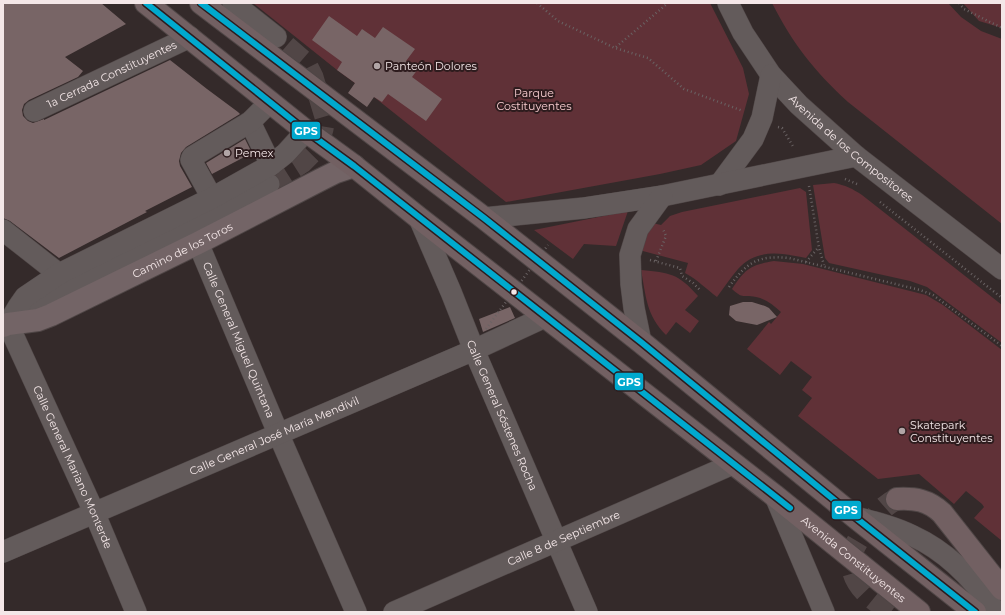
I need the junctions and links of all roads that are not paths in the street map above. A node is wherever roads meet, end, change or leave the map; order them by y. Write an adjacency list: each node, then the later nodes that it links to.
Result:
1 (146, 3): 6 (highway, Avenida Constituyentes)
2 (201, 3): 19 (highway)
3 (234, 3): 5 (street)
4 (728, 3): 7 (street, Avenida de los Compositores)
5 (276, 37)
6 (190, 38): 8 (highway, Avenida Constituyentes); 9 (street, 1a Cerrada Constituyentes)
7 (771, 75): 12 (street, Avenida de los Compositores); 15 (street)
8 (270, 102): 10 (street); 11 (highway, Avenida Constituyentes)
9 (34, 111)
10 (250, 122): 14 (street); 17 (street)
11 (306, 130): 13 (highway, Avenida Constituyentes); 14 (street)
12 (856, 156): 15 (street); 22 (street, Avenida de los Compositores)
13 (354, 166): 18 (highway, Avenida Constituyentes); 21 (main road, Camino de los Toros)
14 (270, 174): 17 (street); 25 (street, Camino de los Toros)
15 (719, 185): 16 (street)
16 (662, 196): 19 (street); 26 (street)
17 (212, 198): 23 (street)
18 (419, 218): 24 (highway, Avenida Constituyentes); 27 (street, Calle General Sóstenes Rocha)
19 (484, 218): 26 (highway)
20 (3, 230): 23 (street)
21 (198, 243): 25 (main road, Camino de los Toros); 28 (street, Calle General Miguel Quintana)
22 (1002, 269)
23 (60, 274): 25 (street)
24 (545, 317): 27 (street, Calle General José María Mendívil); 29 (highway, Avenida Constituyentes)
25 (5, 325): 32 (street, Calle General Mariano Monterde)
26 (641, 342): 33 (highway)
27 (474, 350): 28 (street, Calle General José María Mendívil); 34 (street, Calle General Sóstenes Rocha)
28 (278, 433): 32 (street, Calle General José María Mendívil); 38 (street, Calle General Miguel Quintana)
29 (734, 464): 30 (highway, Avenida Constituyentes); 34 (street, Calle 8 de Septiembre)
30 (775, 496): 41 (street); 42 (highway, Avenida Constituyentes)
31 (896, 499): 36 (highway)
32 (94, 512): 35 (street, Calle General José María Mendívil); 37 (street, Calle General Mariano Monterde)
33 (855, 517): 43 (highway); 44 (street)
34 (557, 542): 39 (street, Calle 8 de Septiembre); 40 (street, Calle General Sóstenes Rocha)
35 (3, 552)
36 (1002, 589)
37 (136, 612)
38 (356, 612)
39 (394, 612)
40 (587, 612)
41 (824, 612)
42 (917, 612)
43 (976, 612)
44 (996, 612)

